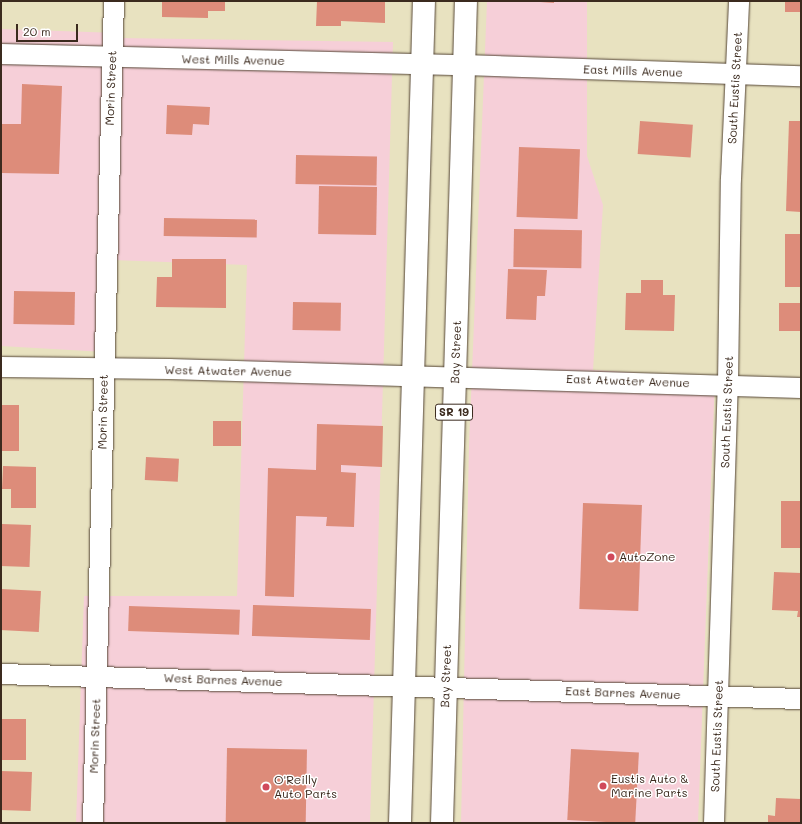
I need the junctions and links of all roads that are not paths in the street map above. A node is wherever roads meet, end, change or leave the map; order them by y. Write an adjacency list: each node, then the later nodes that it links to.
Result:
1 (114, 1): 6 (street, Morin Street)
2 (424, 1): 7 (main road)
3 (466, 1): 8 (main road, Bay Street / SR 19)
4 (739, 1): 9 (street, South Eustis Street)
5 (1, 54): 6 (street, West Mills Avenue)
6 (112, 57): 7 (street, West Mills Avenue); 12 (street, Morin Street)
7 (422, 63): 8 (street, West Mills Avenue); 13 (main road)
8 (464, 65): 9 (street, East Mills Avenue); 14 (main road, Bay Street / SR 19)
9 (736, 74): 10 (street, East Mills Avenue); 15 (street, South Eustis Street)
10 (801, 76)
11 (1, 367): 12 (street, West Atwater Avenue)
12 (104, 369): 13 (street, West Atwater Avenue); 18 (street, Morin Street)
13 (414, 375): 14 (street, West Atwater Avenue); 19 (main road)
14 (455, 376): 15 (street, East Atwater Avenue); 20 (main road, Bay Street / SR 19)
15 (728, 384): 16 (street, East Atwater Avenue); 21 (street, South Eustis Street)
16 (801, 388)
17 (1, 674): 18 (street, West Barnes Avenue)
18 (96, 676): 19 (street, West Barnes Avenue); 23 (street, Morin Street)
19 (404, 685): 20 (street, West Barnes Avenue); 24 (main road)
20 (446, 686): 21 (street, East Barnes Avenue); 25 (main road, Bay Street / SR 19)
21 (718, 696): 22 (street, East Barnes Avenue); 26 (street, South Eustis Street)
22 (801, 699)
23 (92, 823)
24 (400, 823)
25 (442, 823)
26 (714, 823)

